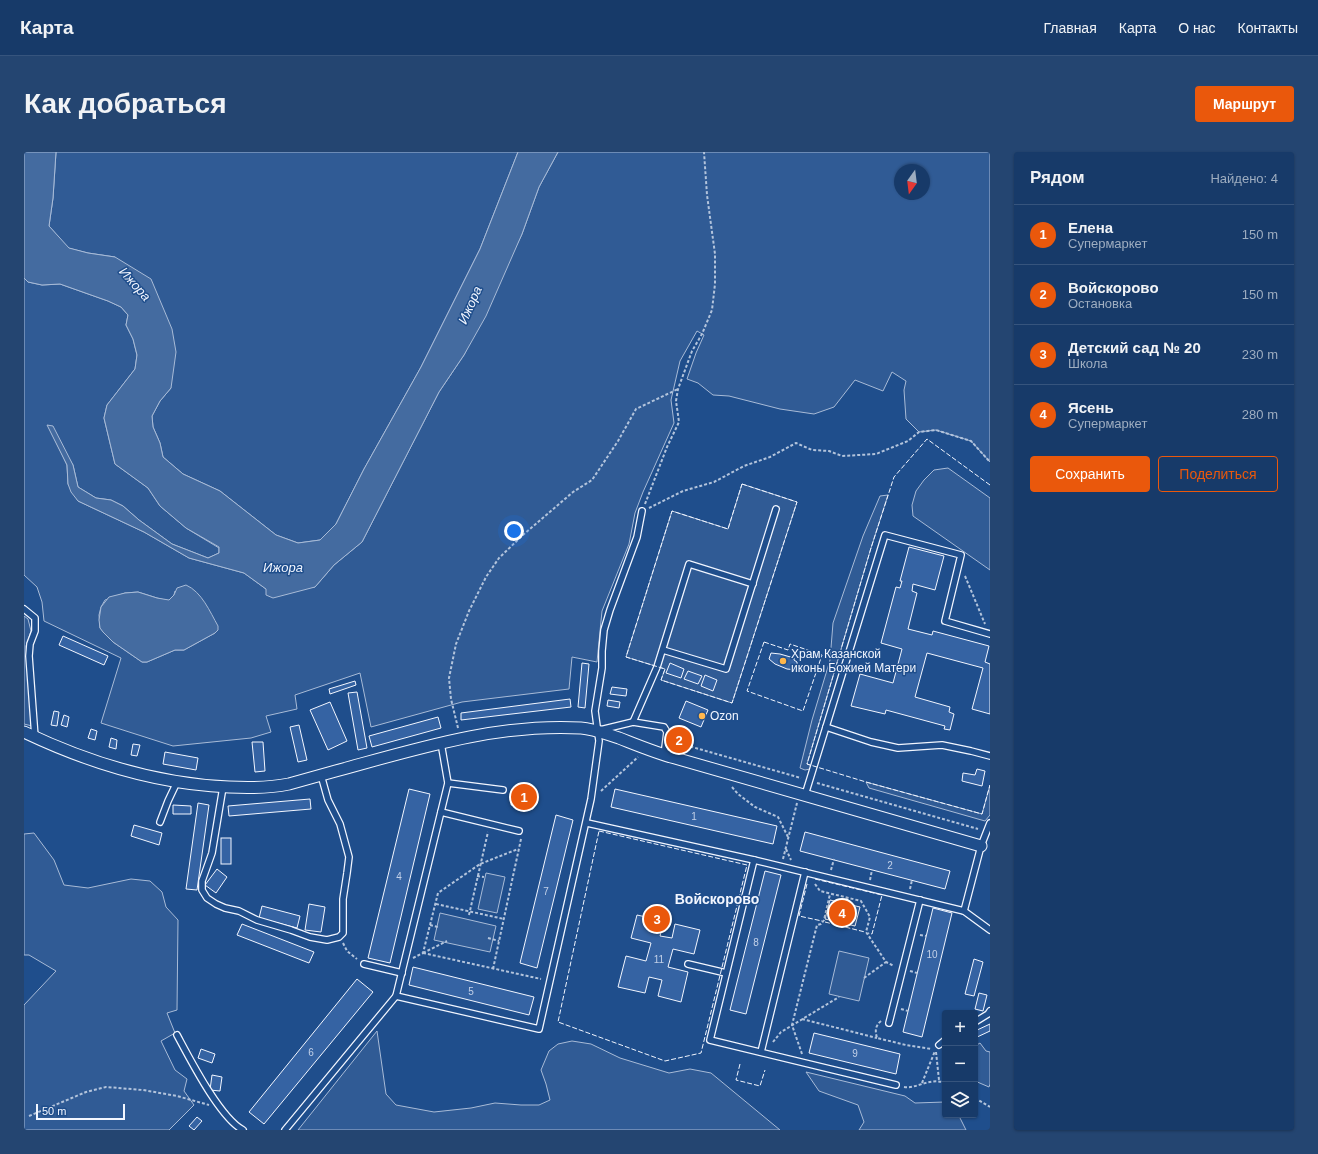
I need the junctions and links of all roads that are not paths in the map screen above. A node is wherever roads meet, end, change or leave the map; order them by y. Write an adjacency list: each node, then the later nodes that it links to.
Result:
1 (776, 509): 3 (lane)
2 (642, 511): 9 (lane)
3 (753, 584): 6 (lane); 6 (lane)
4 (24, 609): 11 (lane)
5 (990, 634): 8 (lane)
6 (663, 650): 7 (lane)
7 (633, 722): 9 (lane); 13 (lane)
8 (826, 727): 14 (lane); 20 (lane)
9 (598, 731): 12 (street); 13 (street); 23 (lane)
10 (24, 732): 11 (street)
11 (35, 737): 16 (street)
12 (441, 743): 15 (street); 17 (lane)
13 (664, 755): 20 (street)
14 (990, 756)
15 (320, 775): 18 (street); 18 (lane)
16 (177, 782): 18 (street); 22 (lane)
17 (448, 783): 19 (lane); 21 (lane)
18 (223, 787)
19 (503, 790)
20 (802, 794): 26 (street)
21 (441, 812): 25 (lane); 34 (lane)
22 (160, 822)
23 (587, 823): 27 (lane); 36 (lane)
24 (990, 823): 26 (lane)
25 (519, 832)
26 (981, 846): 30 (lane)
27 (754, 860): 28 (lane); 35 (lane)
28 (807, 872): 29 (lane); 43 (lane)
29 (920, 900): 30 (lane); 39 (lane)
30 (964, 911): 31 (lane)
31 (990, 930)
32 (364, 964): 34 (lane)
33 (688, 964): 35 (lane)
34 (402, 973): 36 (lane)
35 (726, 973): 43 (lane)
36 (396, 996): 46 (lane)
37 (990, 1011): 38 (lane)
38 (978, 1020)
39 (890, 1021)
40 (177, 1035): 45 (lane)
41 (942, 1043): 42 (lane)
42 (937, 1047)
43 (762, 1052): 44 (lane)
44 (896, 1085)
45 (243, 1130)
46 (285, 1130)

